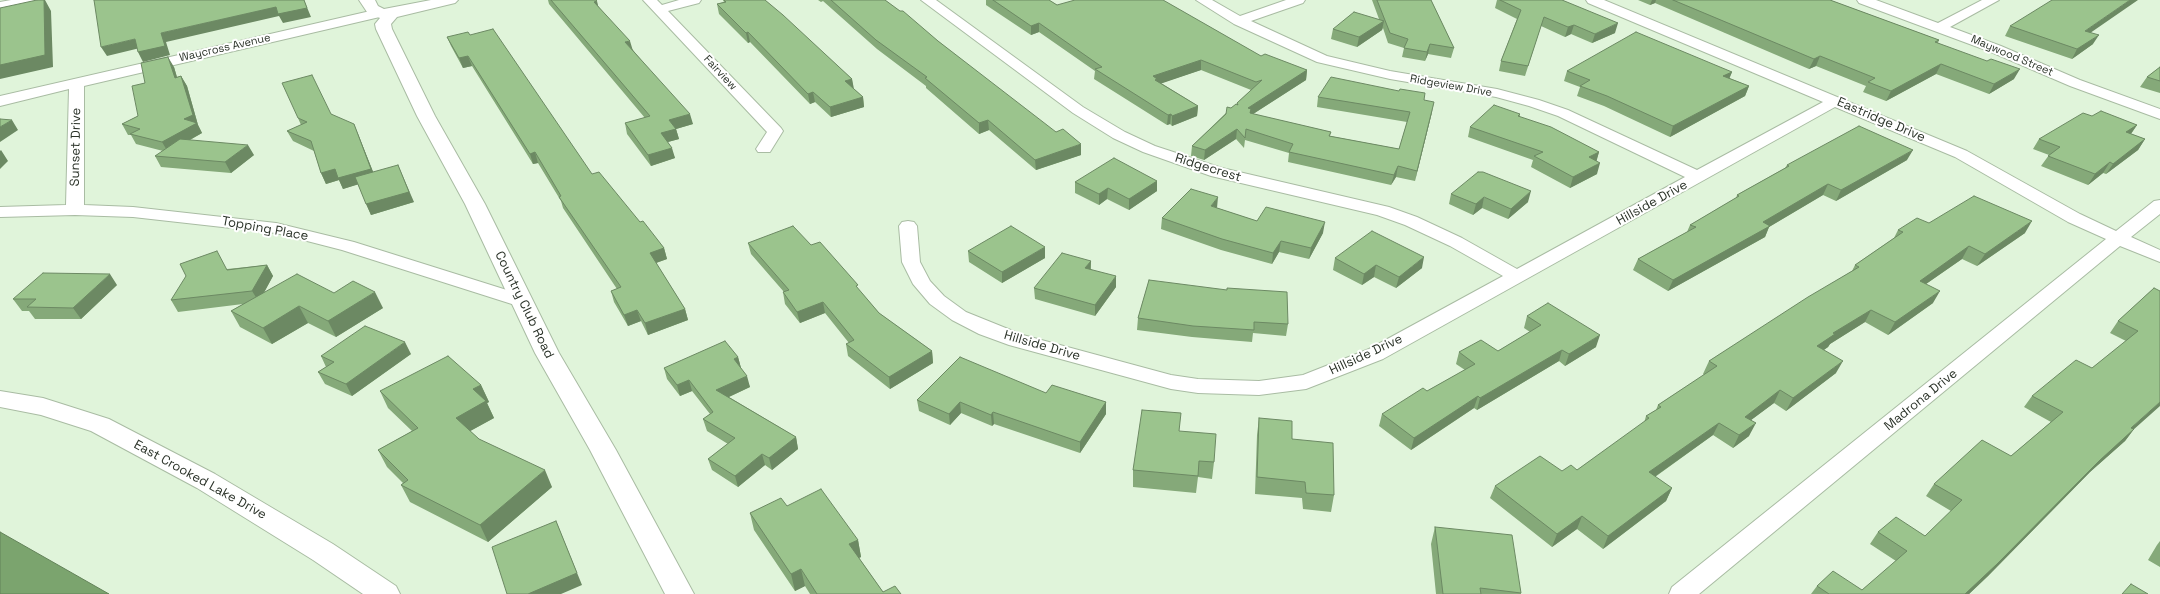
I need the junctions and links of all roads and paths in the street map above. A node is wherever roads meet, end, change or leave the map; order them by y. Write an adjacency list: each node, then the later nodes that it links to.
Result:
1 (31, 0): 12 (street)
2 (367, 0): 13 (street)
3 (450, 0): 13 (street, Waycross Avenue)
4 (694, 0): 11 (street)
5 (928, 0): 28 (street, Ridgecrest)
6 (1203, 0): 14 (street, Ridgeview Drive)
7 (1298, 0): 14 (street)
8 (1593, 0): 18 (street, Eastridge Drive)
9 (1864, 0): 15 (street, Maywood Street)
10 (1992, 0): 15 (street)
11 (655, 5): 20 (street, Fairview)
12 (0, 6)
13 (385, 13): 16 (street, Waycross Avenue); 29 (street, Country Club Road)
14 (1239, 21): 21 (street, Ridgeview Drive)
15 (1940, 27): 19 (street, Maywood Street)
16 (77, 84): 17 (street, Waycross Avenue); 23 (street, Sunset Drive)
17 (0, 101)
18 (1835, 101): 21 (street, Hillside Drive); 26 (street, Eastridge Drive)
19 (2160, 114)
20 (764, 149)
21 (1698, 177): 28 (street, Hillside Drive)
22 (2160, 205): 26 (street, Madrona Drive)
23 (75, 210): 24 (street, Topping Place); 29 (street, Topping Place)
24 (0, 212)
25 (908, 226): 28 (street, Hillside Drive)
26 (2117, 239): 27 (street, Eastridge Drive); 33 (street, Madrona Drive)
27 (2160, 257)
28 (1518, 276)
29 (522, 301): 32 (street, Country Club Road)
30 (0, 399): 31 (street, East Crooked Lake Drive)
31 (386, 594)
32 (680, 594)
33 (1681, 594)

